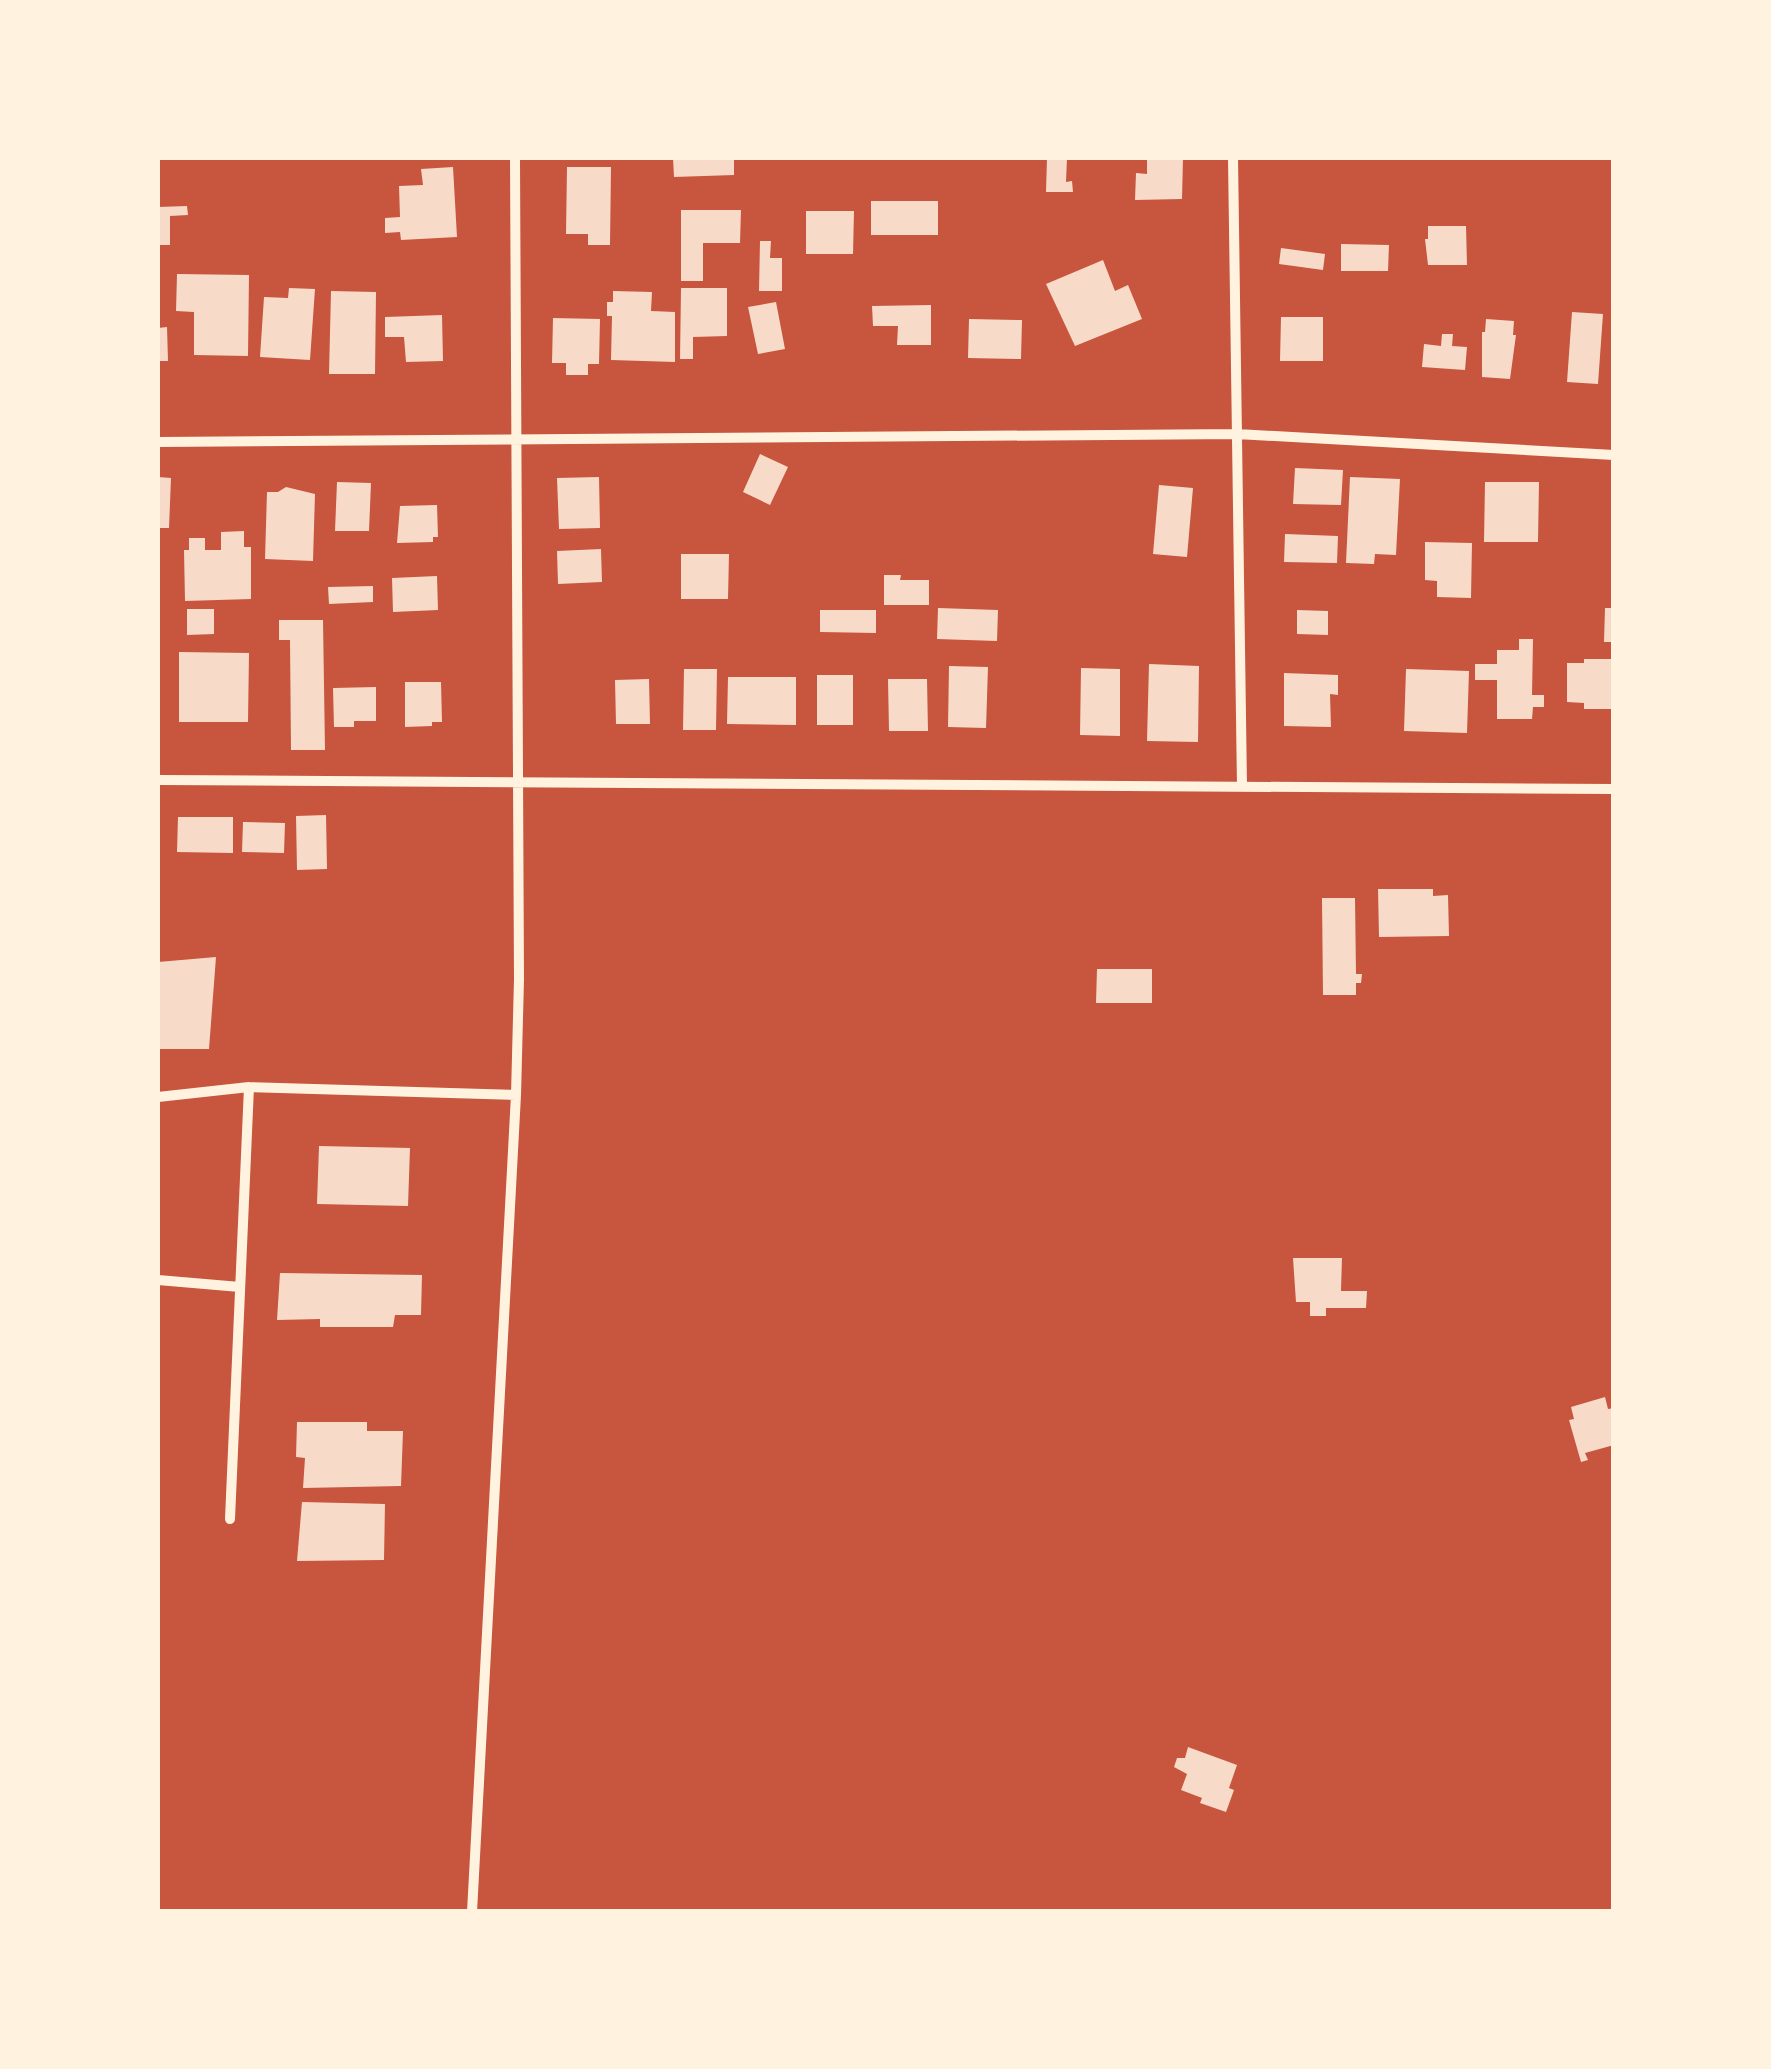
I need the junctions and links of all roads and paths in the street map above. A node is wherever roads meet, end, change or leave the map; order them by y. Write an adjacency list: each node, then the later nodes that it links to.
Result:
1 (515, 158): 4 (street)
2 (1234, 158): 3 (street)
3 (1237, 434): 4 (street); 6 (street); 9 (street)
4 (517, 440): 5 (street); 8 (street)
5 (158, 442)
6 (1614, 455)
7 (158, 780): 8 (street)
8 (518, 782): 9 (street); 12 (street)
9 (1242, 787): 10 (street)
10 (1614, 790)
11 (248, 1087): 12 (street); 13 (street); 15 (street)
12 (516, 1094): 17 (street)
13 (158, 1097)
14 (158, 1280): 15 (street)
15 (240, 1287): 16 (street)
16 (230, 1519)
17 (472, 1912)

